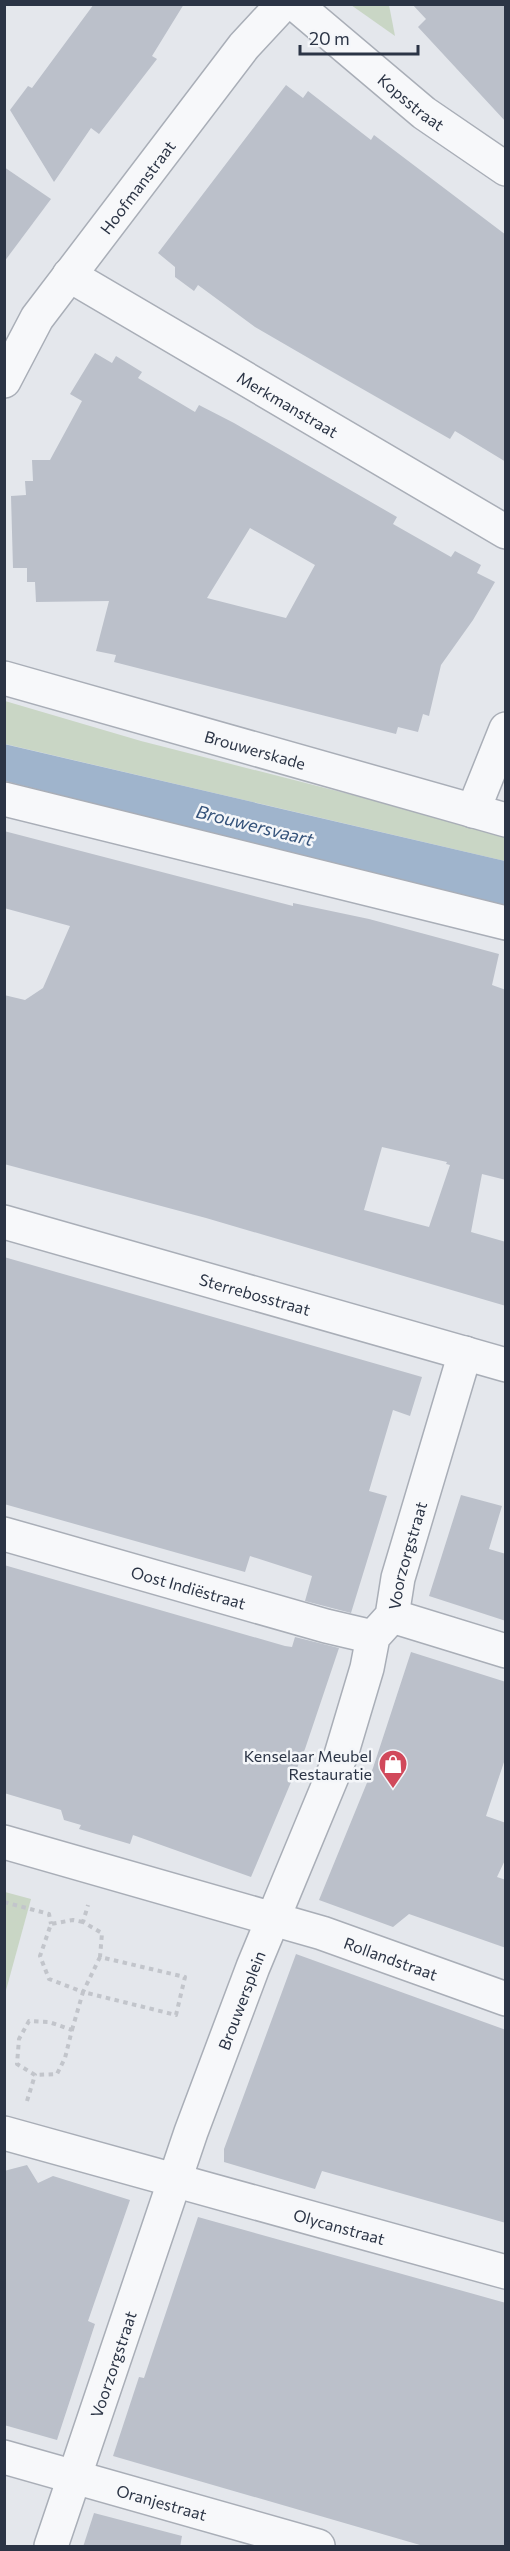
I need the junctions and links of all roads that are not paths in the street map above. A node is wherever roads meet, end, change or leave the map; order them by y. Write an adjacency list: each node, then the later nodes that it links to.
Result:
1 (283, 4): 4 (street, Hoofmanstraat)
2 (295, 4): 3 (street, Kopsstraat)
3 (506, 169)
4 (69, 275): 5 (street, Hoofmanstraat); 6 (street, Merkmanstraat)
5 (4, 381)
6 (506, 532)
7 (4, 678): 10 (street, Brouwerskade)
8 (506, 729): 10 (street)
9 (4, 799): 12 (street)
10 (473, 811): 11 (street, Brouwerskade)
11 (506, 820)
12 (506, 923)
13 (4, 1222): 14 (street, Sterrebosstraat)
14 (465, 1353): 15 (street, Sterrebosstraat); 17 (street, Voorzorgstraat)
15 (506, 1365)
16 (4, 1534): 17 (street, Oost Indiëstraat)
17 (382, 1627): 18 (street, Oost Indiëstraat); 20 (street, Voorzorgstraat)
18 (506, 1651)
19 (4, 1842): 20 (street)
20 (273, 1919): 21 (street, Rollandstraat); 23 (street, Brouwersplein)
21 (506, 1999)
22 (11, 2135): 23 (street)
23 (174, 2181): 24 (street, Olycanstraat); 26 (street, Voorzorgstraat)
24 (506, 2272)
25 (4, 2457): 26 (street, Oranjestraat)
26 (74, 2477): 27 (street, Voorzorgstraat); 28 (street, Oranjestraat)
27 (51, 2547)
28 (318, 2547)

